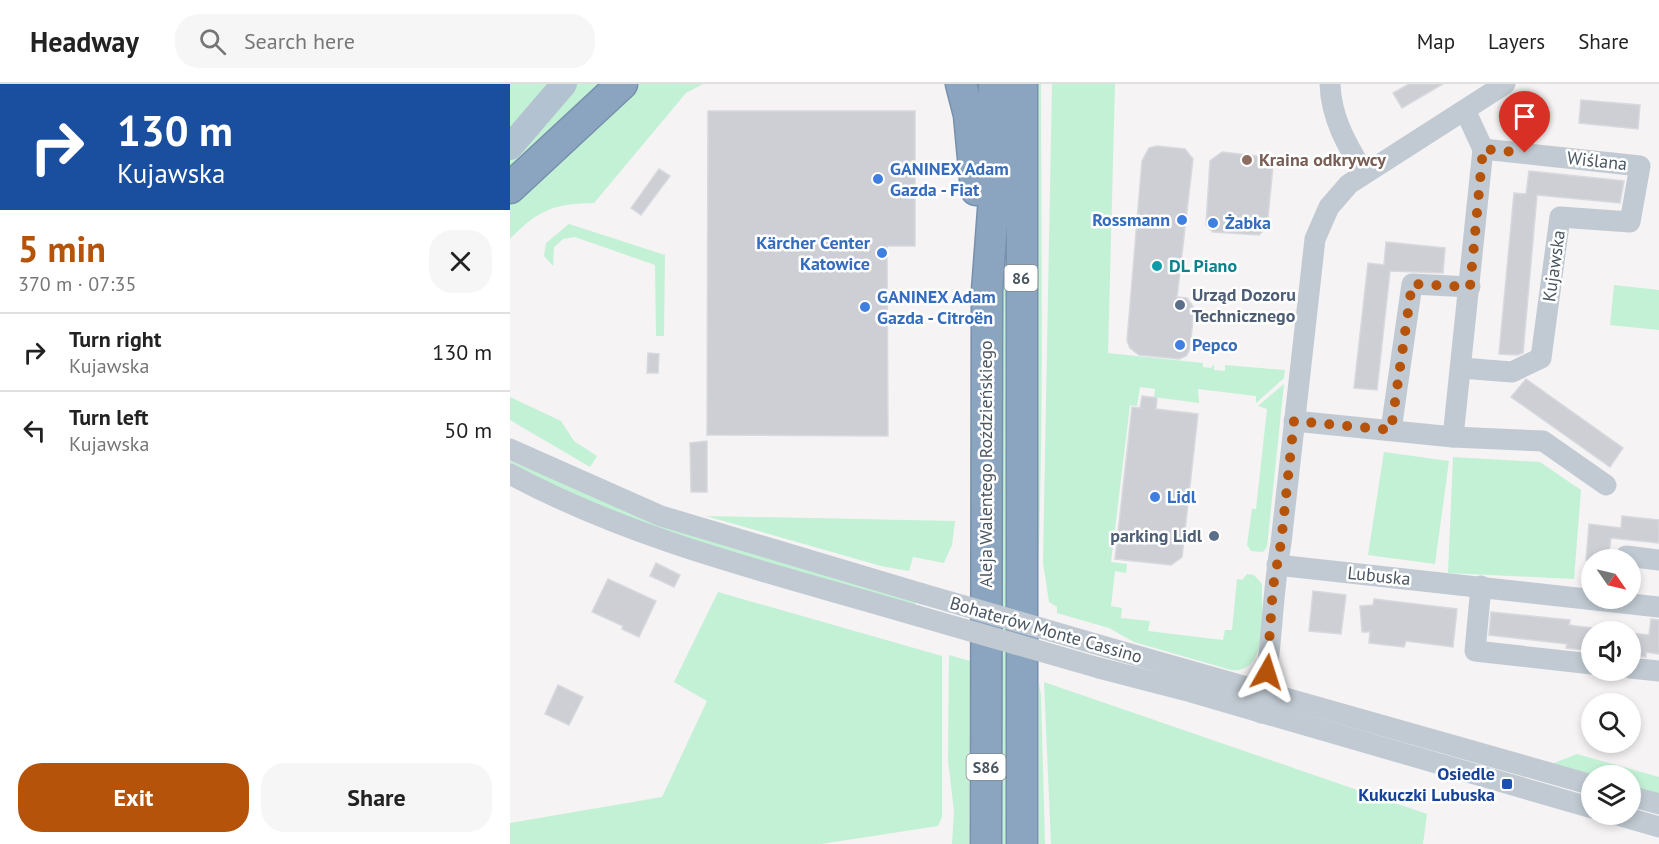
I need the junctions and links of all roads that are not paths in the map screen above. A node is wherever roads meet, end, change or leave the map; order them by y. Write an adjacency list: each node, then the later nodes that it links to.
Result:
1 (564, 84): 9 (main road)
2 (622, 84): 13 (highway)
3 (961, 84): 15 (highway)
4 (994, 84): 15 (highway, Aleja Walentego Roździeńskiego / 86)
5 (1022, 84): 42 (highway, Aleja Walentego Roździeńskiego / 86)
6 (1330, 84): 12 (street)
7 (1505, 84): 8 (street)
8 (1465, 110): 10 (street); 12 (street)
9 (510, 147)
10 (1483, 149): 11 (street, Wiślana); 14 (street)
11 (1640, 166): 16 (street, Kujawska)
12 (1365, 173): 17 (street)
13 (510, 188)
14 (1470, 287): 16 (street); 18 (street)
15 (987, 291): 33 (highway, Aleja Walentego Roździeńskiego / 86)
16 (1461, 368): 19 (street)
17 (1294, 421): 18 (street); 25 (street)
18 (1391, 430): 19 (street)
19 (1453, 436): 22 (street)
20 (510, 449): 34 (street, Bohaterów Monte Cassino, bridge)
21 (510, 474): 34 (street, Bohaterów Monte Cassino, bridge)
22 (1606, 485)
23 (1641, 558): 24 (street)
24 (1659, 560)
25 (1277, 565): 26 (street, Lubuska); 34 (street)
26 (1481, 586): 27 (street, Lubuska); 30 (street)
27 (1581, 597)
28 (1641, 604): 29 (street, Lubuska)
29 (1659, 607)
30 (1581, 663)
31 (1641, 669): 32 (street)
32 (1659, 671)
33 (986, 689): 41 (highway, Aleja Walentego Roździeńskiego / S86)
34 (1263, 703): 35 (street, Bohaterów Monte Cassino); 37 (street, Bohaterów Monte Cassino)
35 (1581, 782)
36 (1641, 799): 38 (street)
37 (1581, 804)
38 (1659, 804)
39 (1641, 822): 40 (street)
40 (1659, 827)
41 (987, 844)
42 (1022, 844)

